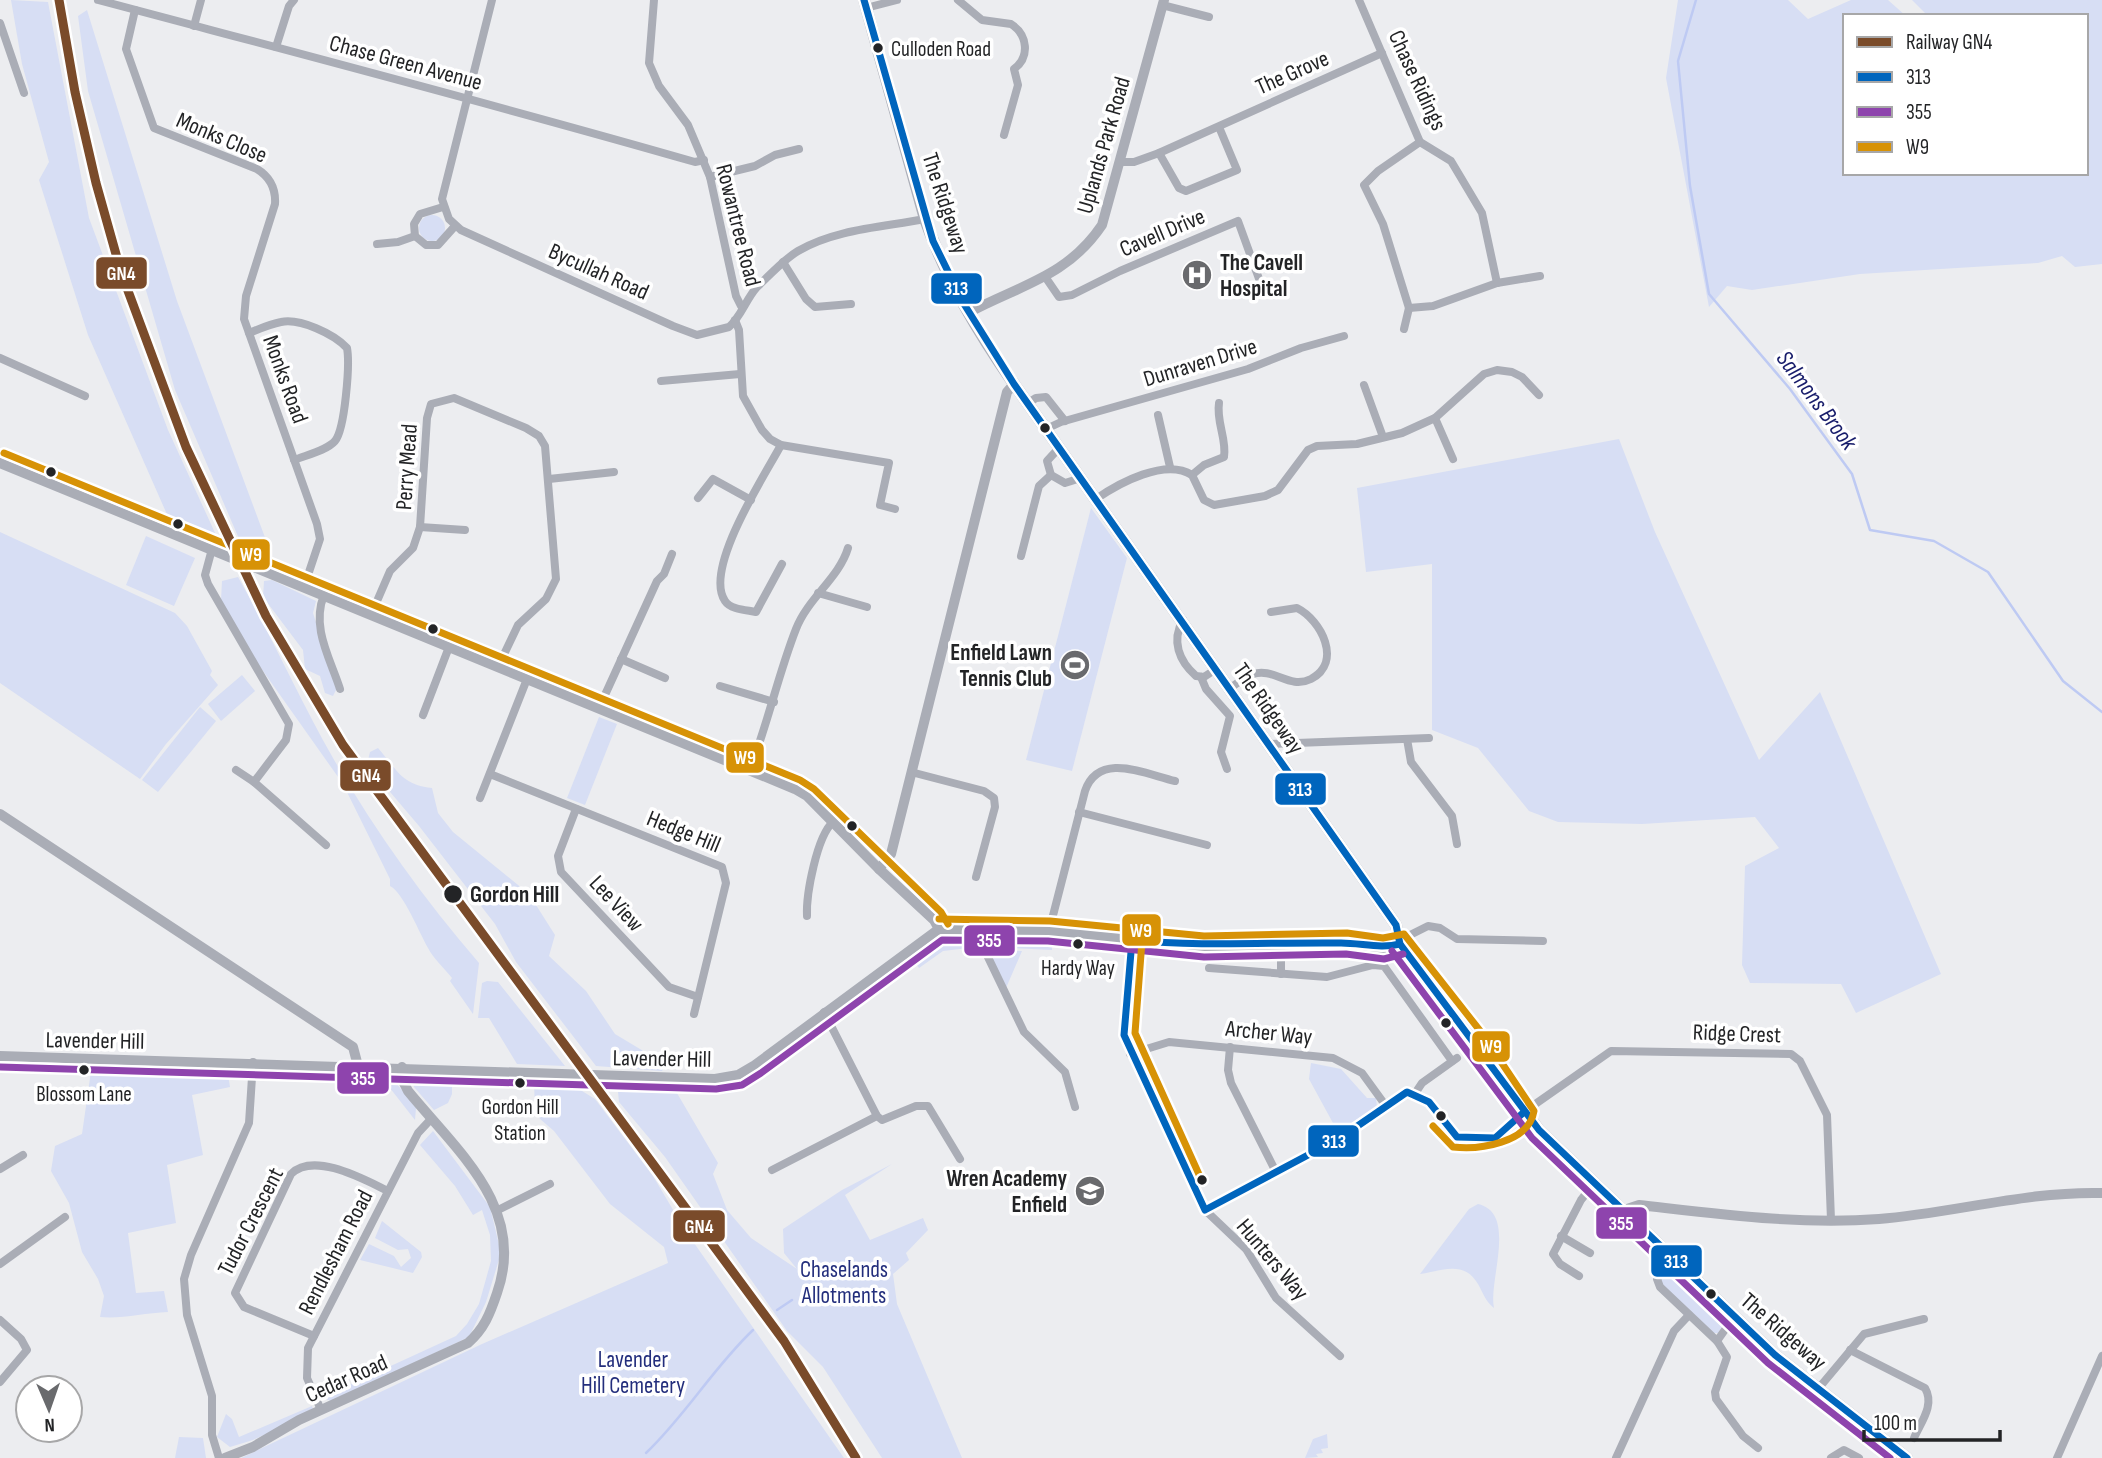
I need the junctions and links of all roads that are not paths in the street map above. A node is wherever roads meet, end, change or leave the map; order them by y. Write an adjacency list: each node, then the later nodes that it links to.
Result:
1 (201, 0): 14 (street)
2 (294, 0): 15 (street)
3 (492, 0): 18 (street)
4 (654, 0): 24 (street, Rowantree Road)
5 (897, 0): 10 (street)
6 (958, 0): 20 (street)
7 (1360, 0): 16 (street, Chase Ridings)
8 (103, 1): 11 (street, Chase Green Avenue)
9 (1163, 2): 12 (street); 25 (street, Uplands Park Road)
10 (865, 4): 29 (main road, The Ridgeway)
11 (135, 10): 14 (street, Chase Green Avenue); 27 (street, Monks Close)
12 (1209, 17)
13 (0, 23): 17 (street)
14 (194, 26): 15 (street, Chase Green Avenue)
15 (276, 47): 18 (street, Chase Green Avenue)
16 (1382, 53): 19 (street, The Grove); 21 (street, Chase Ridings)
17 (24, 93)
18 (466, 98): 24 (street, Chase Green Avenue); 28 (street)
19 (1219, 127): 23 (street, The Grove); 23 (street)
20 (1004, 135)
21 (1420, 142): 36 (street, Chase Ridings); 40 (street)
22 (799, 149): 26 (street)
23 (1159, 153): 25 (street, The Grove)
24 (704, 160): 26 (street, Rowantree Road)
25 (1121, 162): 35 (street, Uplands Park Road)
26 (710, 177): 39 (street, Rowantree Road)
27 (271, 182): 44 (street, Monks Road)
28 (443, 207): 30 (street); 31 (street)
29 (925, 219): 33 (street); 41 (main road, The Ridgeway)
30 (455, 226): 31 (street); 42 (street, Bycullah Road)
31 (415, 236): 32 (street)
32 (376, 244)
33 (783, 262): 38 (street); 39 (street)
34 (1540, 276): 36 (street)
35 (1046, 278): 37 (street, Cavell Drive); 41 (street, Uplands Park Road)
36 (1497, 283): 40 (street)
37 (1262, 286)
38 (851, 304)
39 (741, 306): 42 (street)
40 (1409, 308): 43 (street)
41 (968, 313): 49 (main road, The Ridgeway)
42 (735, 320): 47 (street, Rowantree Road)
43 (1404, 329)
44 (249, 333): 63 (street, Monks Road); 63 (street)
45 (1344, 336): 57 (street, Dunraven Drive)
46 (0, 358): 52 (street)
47 (740, 374): 48 (street); 60 (street, Rowantree Road)
48 (661, 381)
49 (1014, 384): 53 (main road, The Ridgeway); 108 (street)
50 (1364, 385): 59 (street)
51 (1539, 395): 56 (street)
52 (85, 396)
53 (1028, 403): 57 (street); 58 (main road, The Ridgeway)
54 (1219, 404): 68 (street)
55 (1158, 415): 65 (street)
56 (1435, 418): 59 (street); 62 (street)
57 (1065, 421): 58 (street, Dunraven Drive)
58 (1046, 429): 61 (main road, The Ridgeway)
59 (1383, 438): 68 (street)
60 (781, 445): 73 (street); 74 (street)
61 (1059, 448): 67 (street); 69 (main road, The Ridgeway)
62 (1453, 459)
63 (294, 460): 82 (street, Monks Road)
64 (0, 463): 78 (street)
65 (1170, 467): 68 (street); 72 (street)
66 (614, 472): 70 (street)
67 (1051, 475): 69 (street); 80 (street)
68 (1192, 475)
69 (1081, 478): 72 (main road, The Ridgeway)
70 (549, 480): 75 (street, Perry Mead); 91 (street, Perry Mead)
71 (698, 498): 73 (street)
72 (1096, 499): 88 (main road, The Ridgeway)
73 (751, 500): 81 (street)
74 (895, 509)
75 (421, 527): 76 (street, Perry Mead); 87 (street, Perry Mead)
76 (465, 530)
77 (848, 548): 83 (street)
78 (212, 549): 82 (street); 111 (street)
79 (672, 554): 90 (street)
80 (1021, 556)
81 (782, 564)
82 (304, 587): 84 (street)
83 (818, 593): 85 (street); 99 (street)
84 (324, 595): 87 (street); 98 (street)
85 (867, 607)
86 (1271, 612): 97 (street)
87 (371, 615): 89 (street)
88 (1184, 620): 92 (main road, The Ridgeway); 93 (street)
89 (449, 647): 91 (street); 101 (street)
90 (621, 659): 94 (street); 100 (street)
91 (498, 667): 95 (street)
92 (1216, 669): 93 (street); 97 (main road, The Ridgeway)
93 (1201, 677): 106 (street)
94 (665, 678)
95 (527, 679): 100 (street); 109 (street)
96 (720, 686): 99 (street)
97 (1230, 688): 104 (main road, The Ridgeway)
98 (340, 689)
99 (774, 702): 105 (street)
100 (599, 708): 105 (street)
101 (423, 715)
102 (1429, 737): 103 (street)
103 (1407, 739): 104 (street); 117 (street)
104 (1269, 744): 129 (main road, The Ridgeway)
105 (750, 769): 116 (street)
106 (1227, 769)
107 (236, 770): 111 (street)
108 (911, 772): 120 (street); 121 (street)
109 (490, 774): 112 (street); 113 (street, Hedge Hill)
110 (1175, 781): 114 (street)
111 (254, 782): 118 (street)
112 (480, 798)
113 (576, 809): 132 (street, Lee View); 132 (street, Hedge Hill)
114 (1079, 812): 119 (street); 125 (street)
115 (0, 814): 139 (street)
116 (833, 822): 120 (street); 122 (street)
117 (1457, 844)
118 (326, 845)
119 (1207, 845)
120 (879, 869): 123 (street)
121 (976, 877)
122 (807, 916)
123 (939, 929): 124 (street); 133 (street, Lavender Hill)
124 (984, 929): 125 (street); 143 (street)
125 (1049, 932): 126 (street)
126 (1132, 940): 128 (street); 136 (street, Hunters Way)
127 (1543, 941): 129 (street)
128 (1281, 944): 129 (street); 131 (street)
129 (1400, 944): 144 (main road, The Ridgeway)
130 (1209, 968): 131 (street)
131 (1282, 974): 141 (street)
132 (698, 997): 134 (street, Hedge Hill)
133 (824, 1012): 140 (street, Lavender Hill); 145 (street)
134 (694, 1014)
135 (1230, 1047): 136 (street, Archer Way); 142 (street, Archer Way); 151 (street)
136 (1130, 1055): 172 (street, Hunters Way)
137 (0, 1056): 138 (street, Lavender Hill)
138 (253, 1062): 139 (street, Lavender Hill); 180 (street)
139 (358, 1066): 140 (street, Lavender Hill)
140 (402, 1067): 146 (street)
141 (1416, 1092)
142 (1386, 1106)
143 (1075, 1107)
144 (1524, 1112): 152 (main road, The Ridgeway); 159 (street, Ridge Crest)
145 (877, 1116): 148 (street); 150 (street)
146 (431, 1119): 154 (street, Rendlesham Road); 156 (street)
147 (23, 1155): 149 (street)
148 (960, 1159)
149 (0, 1168)
150 (772, 1170)
151 (1276, 1172)
152 (1595, 1182): 157 (main road, The Ridgeway); 160 (street)
153 (550, 1184): 156 (street)
154 (388, 1191): 169 (street, Rendlesham Road); 169 (street, Tudor Crescent)
155 (2102, 1193): 159 (street)
156 (498, 1210): 176 (street, Cedar Road)
157 (1624, 1210): 159 (street); 162 (main road, The Ridgeway)
158 (65, 1217): 163 (street)
159 (1831, 1220)
160 (1562, 1236): 161 (street); 164 (street)
161 (1590, 1253)
162 (1673, 1258): 165 (street); 166 (main road, The Ridgeway)
163 (0, 1264)
164 (1578, 1276)
165 (1689, 1315): 170 (street); 182 (street)
166 (1734, 1317): 170 (street); 175 (main road, The Ridgeway)
167 (1924, 1319): 171 (street)
168 (0, 1320): 174 (street)
169 (314, 1336): 176 (street, Rendlesham Road)
170 (1717, 1341): 178 (street)
171 (1850, 1350): 175 (street); 177 (street)
172 (1340, 1356)
173 (2102, 1356): 186 (street)
174 (0, 1382)
175 (1818, 1389): 179 (main road, The Ridgeway)
176 (321, 1410): 181 (street, Cedar Road)
177 (1914, 1438)
178 (1758, 1448)
179 (1890, 1453): 185 (main road, The Ridgeway)
180 (219, 1458)
181 (225, 1458)
182 (1616, 1458)
183 (1830, 1458): 184 (street)
184 (1859, 1458)
185 (1907, 1458)
186 (2057, 1458)

